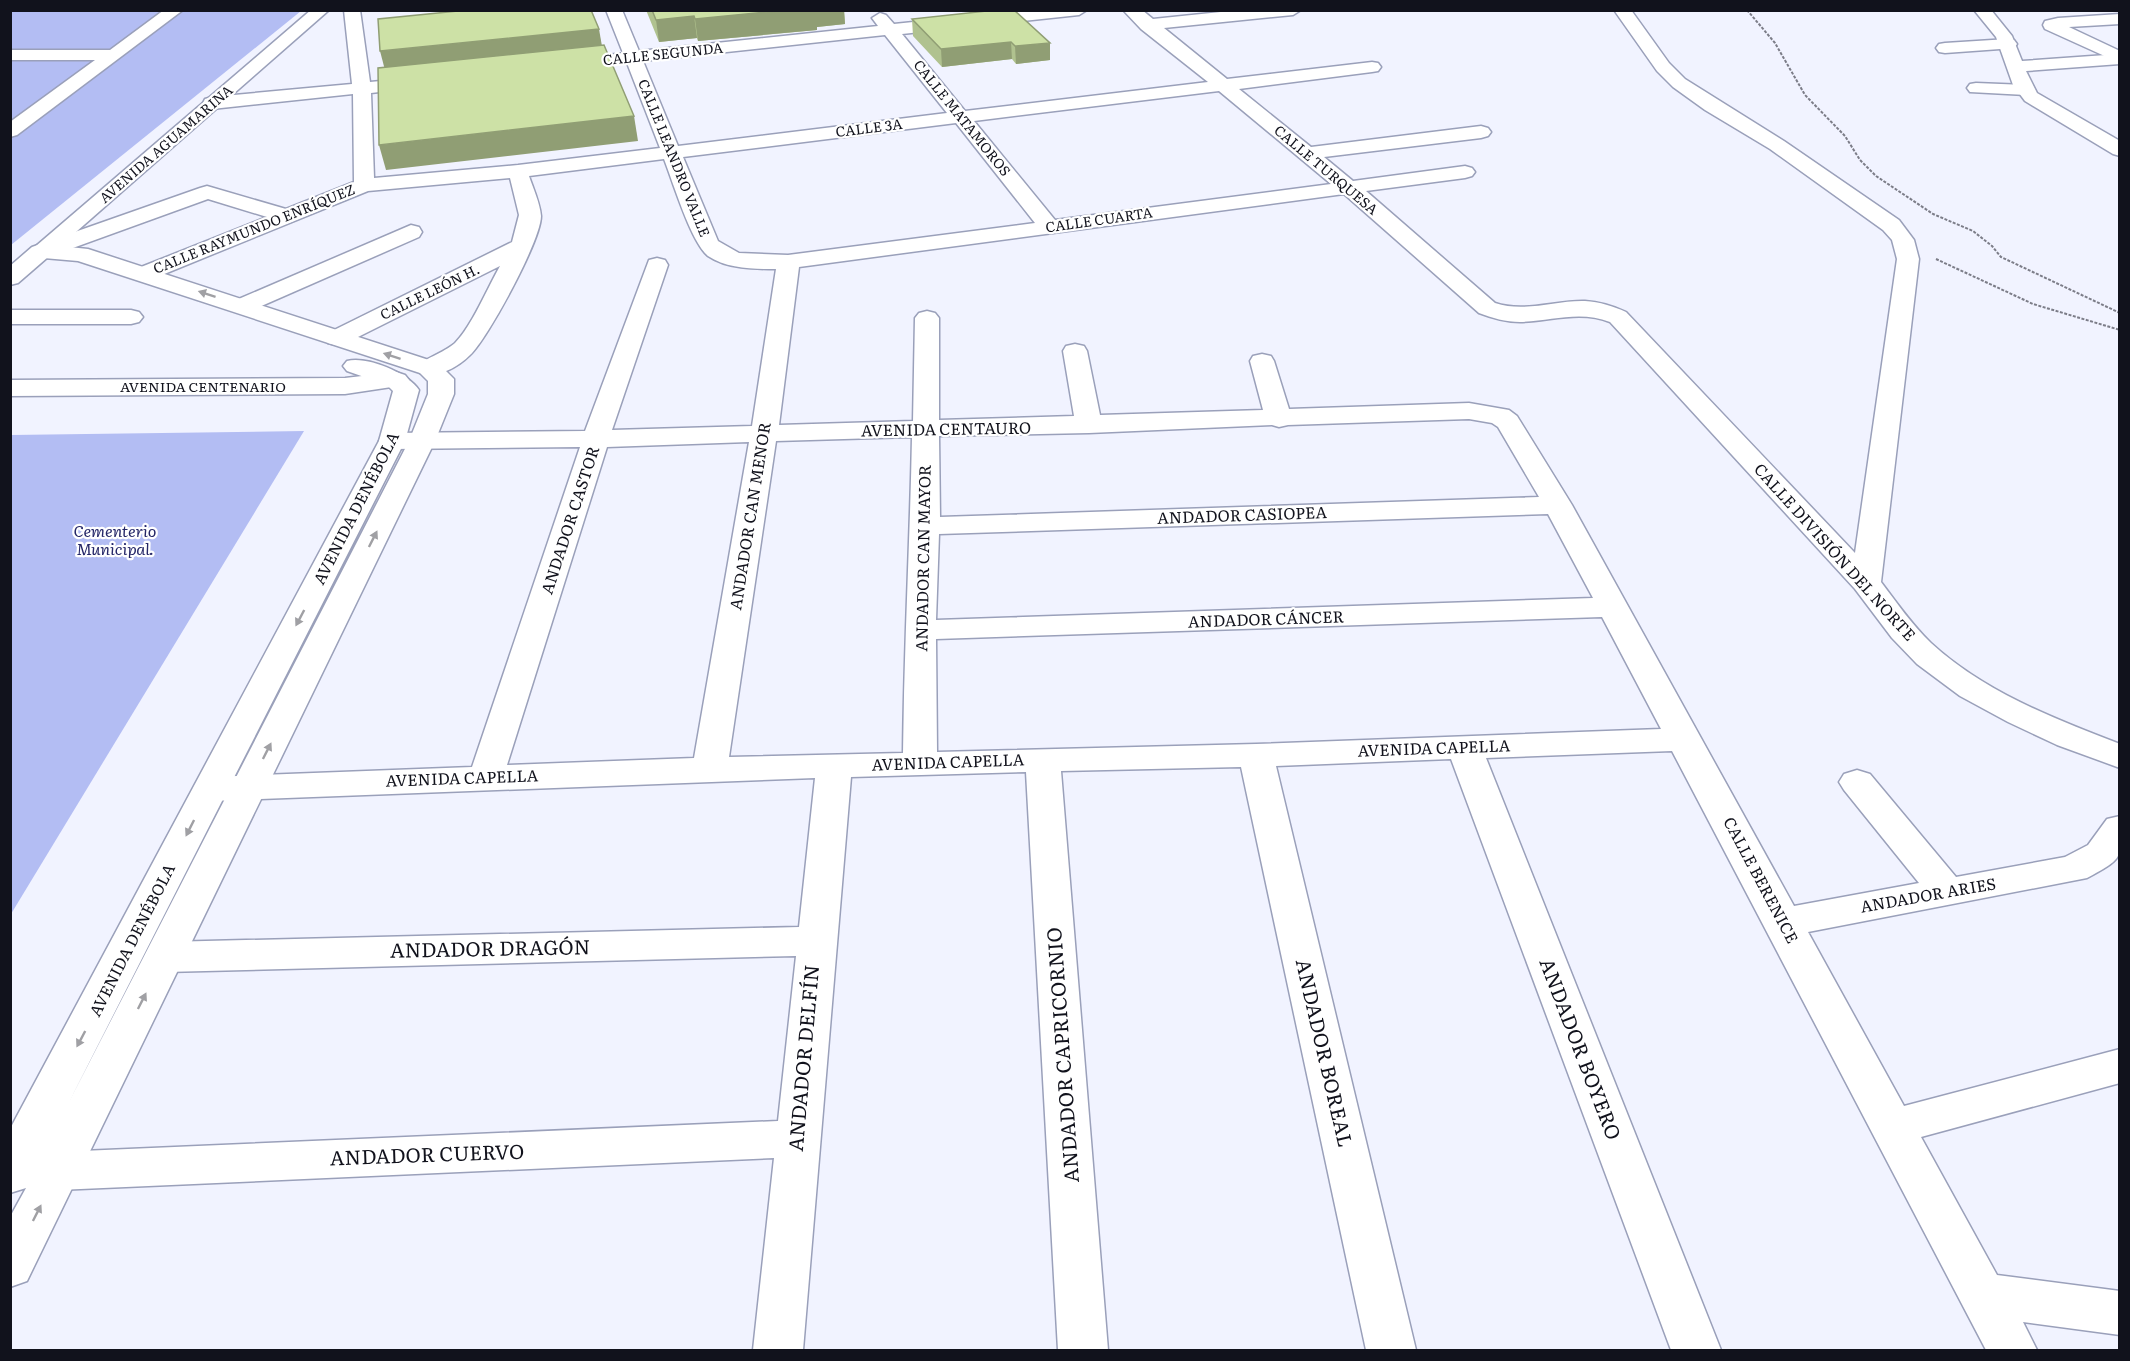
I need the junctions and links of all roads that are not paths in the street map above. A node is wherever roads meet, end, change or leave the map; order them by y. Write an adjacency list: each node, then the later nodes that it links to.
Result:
1 (175, 10): 17 (street)
2 (352, 10): 10 (street); 26 (street)
3 (614, 10): 18 (street, CALLE LEANDRO VALLE)
4 (873, 10): 13 (street, CALLE MATAMOROS)
5 (1079, 10): 13 (street, CALLE SEGUNDA)
6 (1131, 10): 12 (street, CALLE TURQUESA)
7 (1293, 10): 12 (street)
8 (1623, 10): 70 (street)
9 (1982, 10): 14 (street)
10 (319, 12): 28 (street, AVENIDA AGUAMARINA)
11 (2120, 19): 19 (street)
12 (1147, 25): 24 (street, CALLE TURQUESA)
13 (891, 31): 18 (street, CALLE SEGUNDA); 29 (street, CALLE MATAMOROS)
14 (2008, 44): 15 (street); 22 (street)
15 (1945, 48)
16 (10, 55): 17 (street)
17 (115, 55): 30 (street)
18 (633, 57): 20 (street, CALLE SEGUNDA); 33 (street, CALLE LEANDRO VALLE)
19 (2120, 58): 22 (street)
20 (598, 61)
21 (1372, 67): 24 (street, CALLE 3A)
22 (2015, 67): 27 (street)
23 (444, 80): 26 (street)
24 (1224, 86): 29 (street, CALLE 3A); 34 (street, CALLE TURQUESA)
25 (1976, 88): 27 (street)
26 (362, 89): 28 (street); 37 (street)
27 (2026, 90): 32 (street)
28 (212, 103): 43 (street, AVENIDA AGUAMARINA)
29 (961, 116): 33 (street, CALLE 3A); 40 (street, CALLE MATAMOROS)
30 (10, 131)
31 (1481, 132): 34 (street)
32 (2120, 150)
33 (672, 152): 35 (street, CALLE 3A); 44 (street, CALLE LEANDRO VALLE)
34 (1307, 153): 38 (street, CALLE TURQUESA)
35 (518, 171): 37 (street, CALLE 3A); 42 (street)
36 (1466, 171): 38 (street, CALLE CUARTA)
37 (364, 185): 39 (street, CALLE RAYMUNDO ENRÍQUEZ)
38 (1347, 186): 40 (street, CALLE CUARTA); 50 (street, CALLE TURQUESA)
39 (287, 216): 43 (street); 47 (street, CALLE RAYMUNDO ENRÍQUEZ)
40 (1049, 226): 45 (street, CALLE CUARTA)
41 (411, 232): 49 (street)
42 (522, 246): 54 (street, CALLE LEÓN H.); 57 (street)
43 (40, 252): 47 (street); 48 (street, AVENIDA AGUAMARINA); 58 (street)
44 (733, 259): 45 (street, CALLE CUARTA)
45 (788, 262): 64 (street, ANDADOR CAN MENOR)
46 (657, 265): 65 (street, ANDADOR CASTOR)
47 (144, 274): 49 (street, one-way to 47)
48 (10, 278)
49 (242, 306): 54 (street)
50 (1582, 308): 70 (street, CALLE DIVISIÓN DEL NORTE)
51 (10, 316): 52 (street)
52 (131, 317)
53 (927, 318): 63 (street, ANDADOR CAN MAYOR)
54 (337, 338): 57 (street, one-way to 54)
55 (1075, 351): 62 (street)
56 (1262, 361): 61 (street)
57 (429, 368): 66 (street, AVENIDA DENÉBOLA)
58 (396, 380): 59 (street, AVENIDA CENTENARIO); 66 (street, AVENIDA DENÉBOLA)
59 (10, 388)
60 (1500, 416): 61 (street, AVENIDA CENTAURO); 67 (street, CALLE BERENICE)
61 (1279, 419): 62 (street, AVENIDA CENTAURO)
62 (1089, 425): 63 (street, AVENIDA CENTAURO)
63 (925, 429): 64 (street, AVENIDA CENTAURO); 68 (street, ANDADOR CAN MAYOR)
64 (764, 434): 65 (street, AVENIDA CENTAURO); 80 (street, ANDADOR CAN MENOR)
65 (596, 439): 66 (street, AVENIDA CENTAURO); 81 (street, ANDADOR CASTOR)
66 (407, 441): 69 (street, AVENIDA DENÉBOLA)
67 (1558, 505): 68 (street, ANDADOR CASIOPEA); 71 (street, CALLE BERENICE)
68 (925, 525): 72 (street, ANDADOR CAN MAYOR)
69 (337, 578): 83 (street, AVENIDA DENÉBOLA, one-way to 69); 84 (street, AVENIDA DENÉBOLA, one-way to 84)
70 (1866, 583): 76 (street, CALLE DIVISIÓN DEL NORTE)
71 (1612, 607): 72 (street, ANDADOR CÁNCER); 73 (street, CALLE BERENICE)
72 (920, 630): 78 (street, ANDADOR CAN MAYOR)
73 (1685, 739): 74 (street, AVENIDA CAPELLA); 87 (street, CALLE BERENICE)
74 (1464, 747): 75 (street, AVENIDA CAPELLA); 101 (street, ANDADOR BOYERO)
75 (1256, 755): 77 (street, AVENIDA CAPELLA); 100 (street, ANDADOR BOREAL)
76 (2120, 757)
77 (1043, 759): 78 (street, AVENIDA CAPELLA); 99 (street, ANDADOR CAPRICORNIO)
78 (920, 762): 79 (street, AVENIDA CAPELLA)
79 (834, 766): 80 (street, AVENIDA CAPELLA); 88 (street, ANDADOR DELFÍN)
80 (710, 769): 81 (street, AVENIDA CAPELLA)
81 (486, 777): 83 (street, AVENIDA CAPELLA)
82 (1857, 782): 86 (street)
83 (249, 786): 84 (street, AVENIDA CAPELLA); 89 (street, AVENIDA DENÉBOLA)
84 (211, 789): 93 (street, AVENIDA DENÉBOLA, one-way to 93)
85 (2120, 828): 86 (street, ANDADOR ARIES)
86 (1946, 891): 87 (street, ANDADOR ARIES)
87 (1783, 922): 91 (street, CALLE BERENICE)
88 (815, 941): 89 (street, ANDADOR DRAGÓN); 92 (street, ANDADOR DELFÍN)
89 (165, 957): 94 (street, AVENIDA DENÉBOLA, one-way to 89)
90 (2120, 1066): 91 (street)
91 (1893, 1127): 96 (street, CALLE BERENICE)
92 (797, 1139): 94 (street, ANDADOR CUERVO); 98 (street, ANDADOR DELFÍN)
93 (12, 1170)
94 (58, 1171): 95 (street, AVENIDA DENÉBOLA, one-way to 94)
95 (10, 1266)
96 (1982, 1295): 97 (street); 102 (street, CALLE BERENICE)
97 (2120, 1313)
98 (778, 1350)
99 (1083, 1350)
100 (1391, 1350)
101 (1696, 1350)
102 (2012, 1350)

